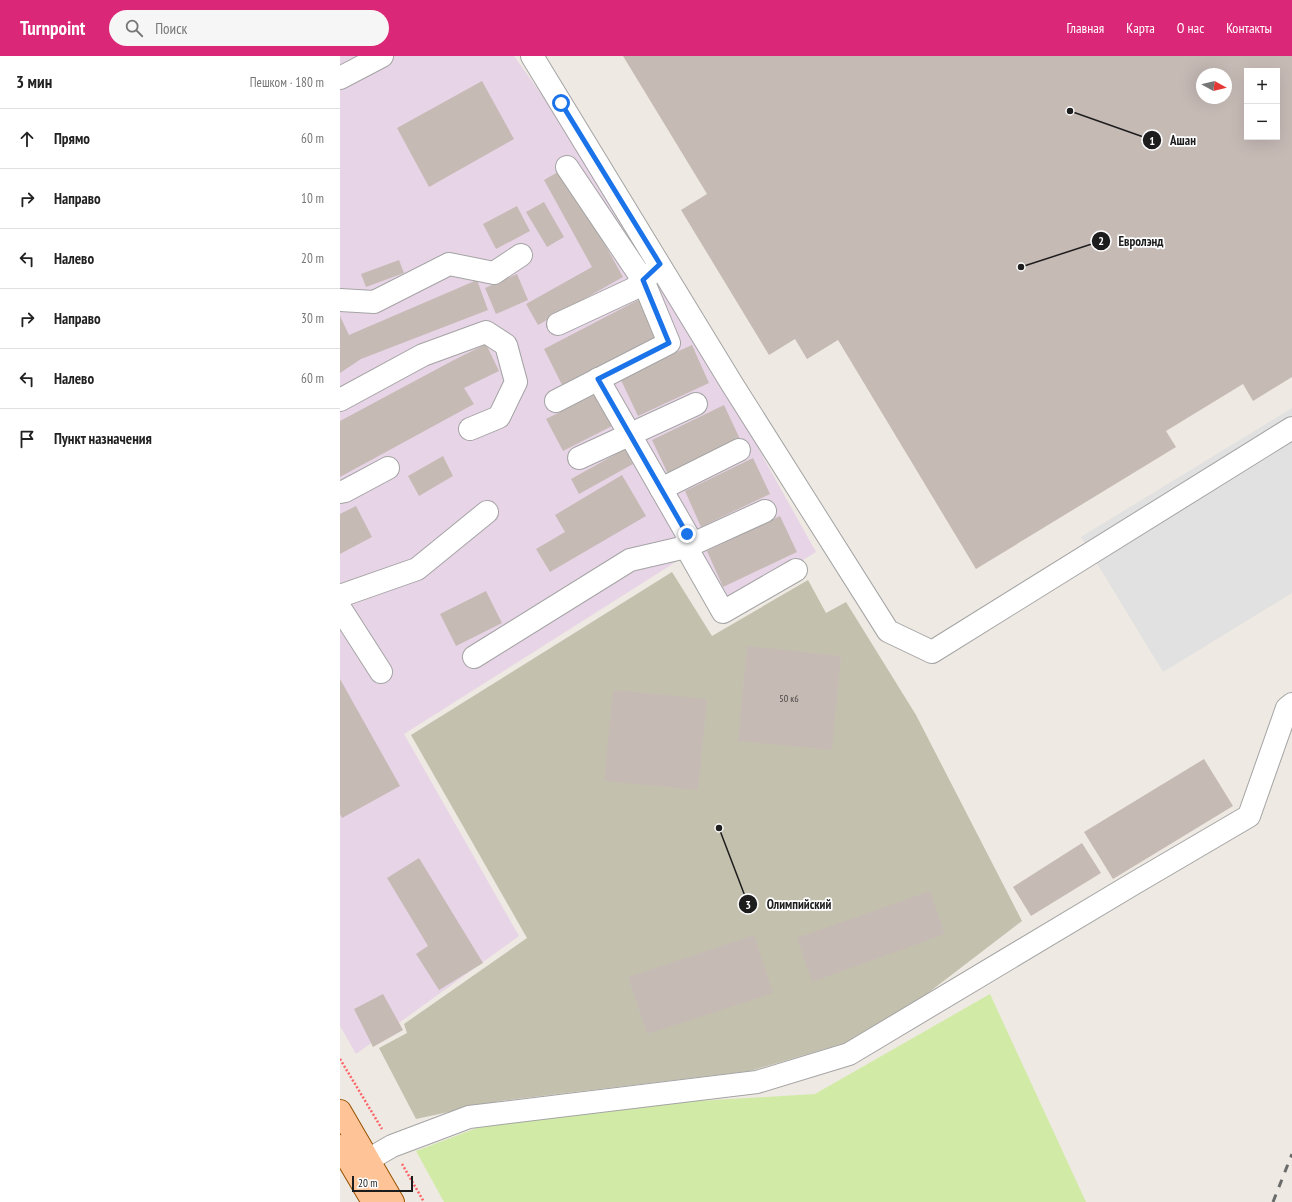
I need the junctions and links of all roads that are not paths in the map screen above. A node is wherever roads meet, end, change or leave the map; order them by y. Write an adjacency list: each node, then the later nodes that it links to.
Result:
1 (382, 56): 3 (lane)
2 (532, 56): 6 (lane)
3 (340, 78)
4 (567, 167): 7 (lane)
5 (521, 255): 8 (lane)
6 (660, 264): 7 (lane); 14 (lane)
7 (643, 280): 9 (lane); 10 (lane)
8 (340, 300)
9 (558, 324)
10 (598, 379): 12 (lane); 16 (lane)
11 (340, 400): 15 (lane)
12 (556, 401)
13 (696, 404): 16 (lane)
14 (1292, 428)
15 (470, 429)
16 (629, 434): 18 (lane); 20 (lane)
17 (739, 450): 20 (lane)
18 (579, 458)
19 (388, 468): 21 (lane)
20 (661, 489): 24 (lane)
21 (340, 492)
22 (765, 511): 24 (lane)
23 (487, 512): 26 (lane)
24 (686, 547): 25 (lane); 28 (lane)
25 (796, 570)
26 (340, 596)
27 (340, 608): 29 (lane)
28 (474, 657)
29 (381, 672)
30 (1292, 704): 33 (lane)
31 (340, 1111): 33 (main road)
32 (340, 1147): 34 (main road)
33 (368, 1160): 35 (main road)
34 (373, 1202)
35 (393, 1202)

